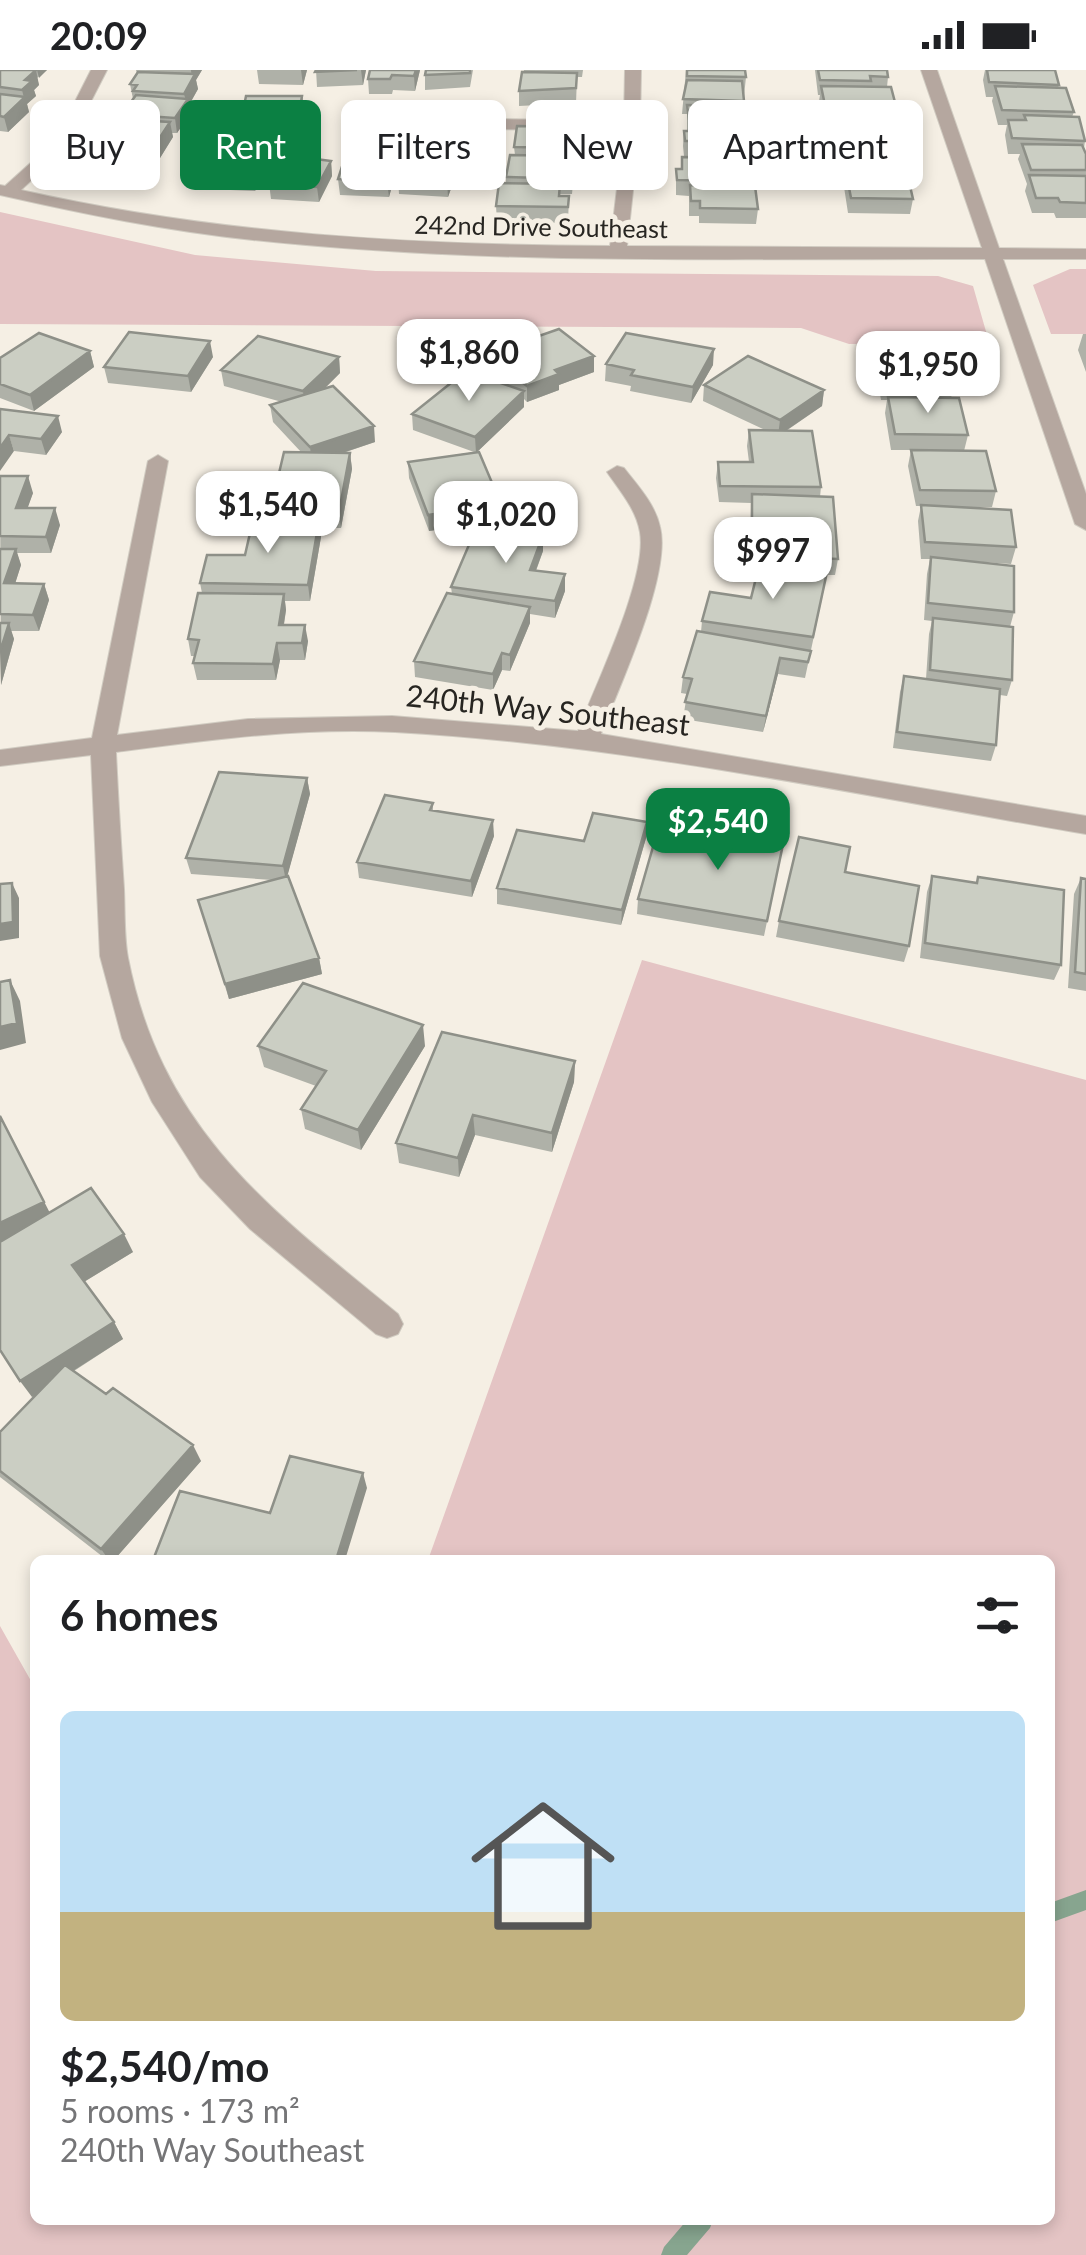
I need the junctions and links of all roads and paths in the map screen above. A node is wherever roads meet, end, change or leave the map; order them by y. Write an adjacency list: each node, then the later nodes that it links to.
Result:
1 (99, 70): 6 (street)
2 (634, 70): 4 (street)
3 (928, 70): 8 (street)
4 (633, 100)
5 (625, 190): 7 (street)
6 (4, 191): 7 (street, 242nd Drive Southeast)
7 (618, 252): 8 (street, 242nd Drive Southeast)
8 (990, 253): 9 (street, 242nd Drive Southeast); 12 (street)
9 (1086, 254)
10 (158, 460): 14 (street)
11 (617, 472): 13 (street)
12 (1086, 524)
13 (587, 740): 14 (street, 240th Way Southeast); 16 (street, 240th Way Southeast)
14 (103, 745): 15 (street, 240th Way Southeast); 17 (street)
15 (0, 758)
16 (1086, 825)
17 (386, 1324)

